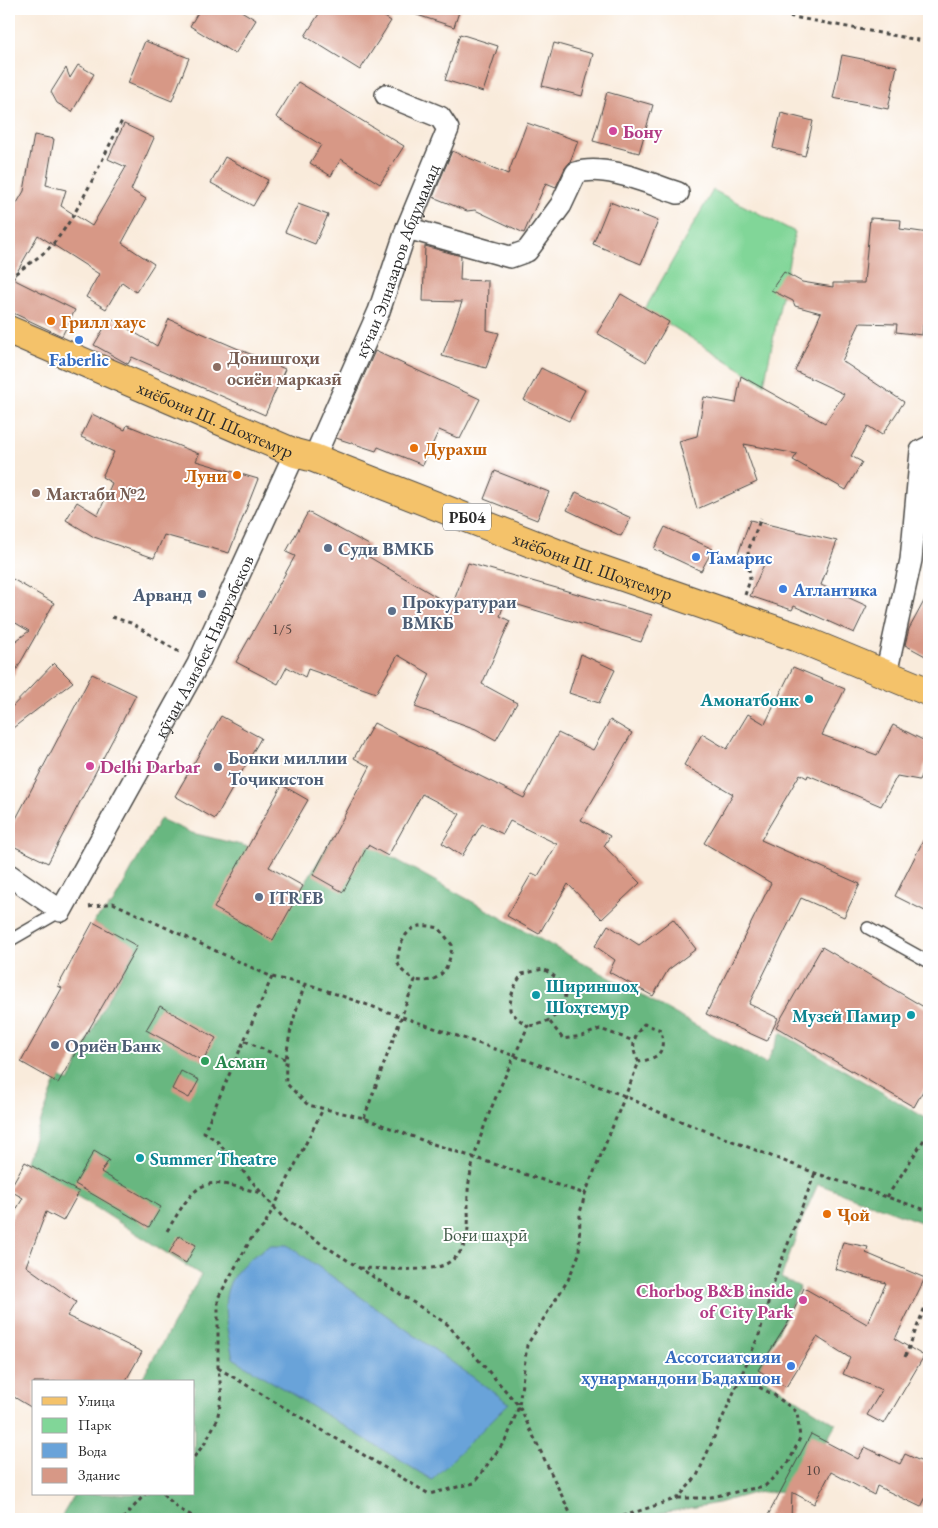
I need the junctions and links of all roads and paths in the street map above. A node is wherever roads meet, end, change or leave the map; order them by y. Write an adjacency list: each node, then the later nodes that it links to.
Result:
1 (750, 9): 2 (path)
2 (929, 42)
3 (386, 95): 6 (street, кӯчаи Элназаров Абдумамад)
4 (123, 119): 7 (path)
5 (678, 193): 6 (street)
6 (407, 228): 10 (street, кӯчаи Элназаров Абдумамад)
7 (9, 278)
8 (9, 330): 10 (main road, хиёбони Ш. Шоҳтемур / РБ04)
9 (929, 447): 15 (street)
10 (305, 456): 12 (main road, хиёбони Ш. Шоҳтемур / РБ04); 14 (street, кӯчаи Азизбек Наврузбеков)
11 (761, 518): 12 (path)
12 (737, 616): 15 (main road, хиёбони Ш. Шоҳтемур / РБ04)
13 (112, 617): 14 (path)
14 (198, 664): 18 (street, кӯчаи Азизбек Наврузбеков)
15 (886, 674): 16 (main road, хиёбони Ш. Шоҳтемур / РБ04)
16 (929, 692)
17 (9, 874): 18 (street)
18 (61, 911): 20 (lane); 22 (path)
19 (868, 928): 21 (lane)
20 (9, 941)
21 (929, 962)
22 (272, 977): 24 (path); 28 (path)
23 (415, 980): 23 (path); 25 (path)
24 (306, 984): 25 (path); 31 (path)
25 (400, 1015): 30 (path); 35 (path)
26 (550, 1022): 27 (path); 27 (path); 29 (path)
27 (528, 1026): 30 (path)
28 (245, 1041): 31 (path); 39 (path)
29 (634, 1041): 32 (path); 32 (path)
30 (515, 1056): 33 (path); 37 (path)
31 (285, 1059): 34 (path)
32 (639, 1062): 33 (path)
33 (624, 1096): 38 (path); 40 (path)
34 (323, 1109): 35 (path); 42 (path)
35 (364, 1118): 37 (path)
36 (929, 1132): 41 (path)
37 (474, 1158): 40 (path); 45 (path)
38 (816, 1173): 41 (path); 49 (path)
39 (264, 1194): 42 (path); 44 (path)
40 (585, 1194): 50 (path)
41 (887, 1197): 43 (path)
42 (275, 1205): 45 (path); 48 (path)
43 (929, 1211)
44 (167, 1231)
45 (359, 1268): 50 (path)
46 (929, 1297): 47 (path)
47 (905, 1357)
48 (218, 1368): 50 (path); 51 (path)
49 (740, 1377): 54 (path); 54 (path)
50 (519, 1406): 57 (path)
51 (195, 1456)
52 (143, 1496): 55 (path)
53 (165, 1496): 56 (path)
54 (678, 1498): 58 (path)
55 (123, 1519)
56 (198, 1519)
57 (573, 1519)
58 (616, 1519)

